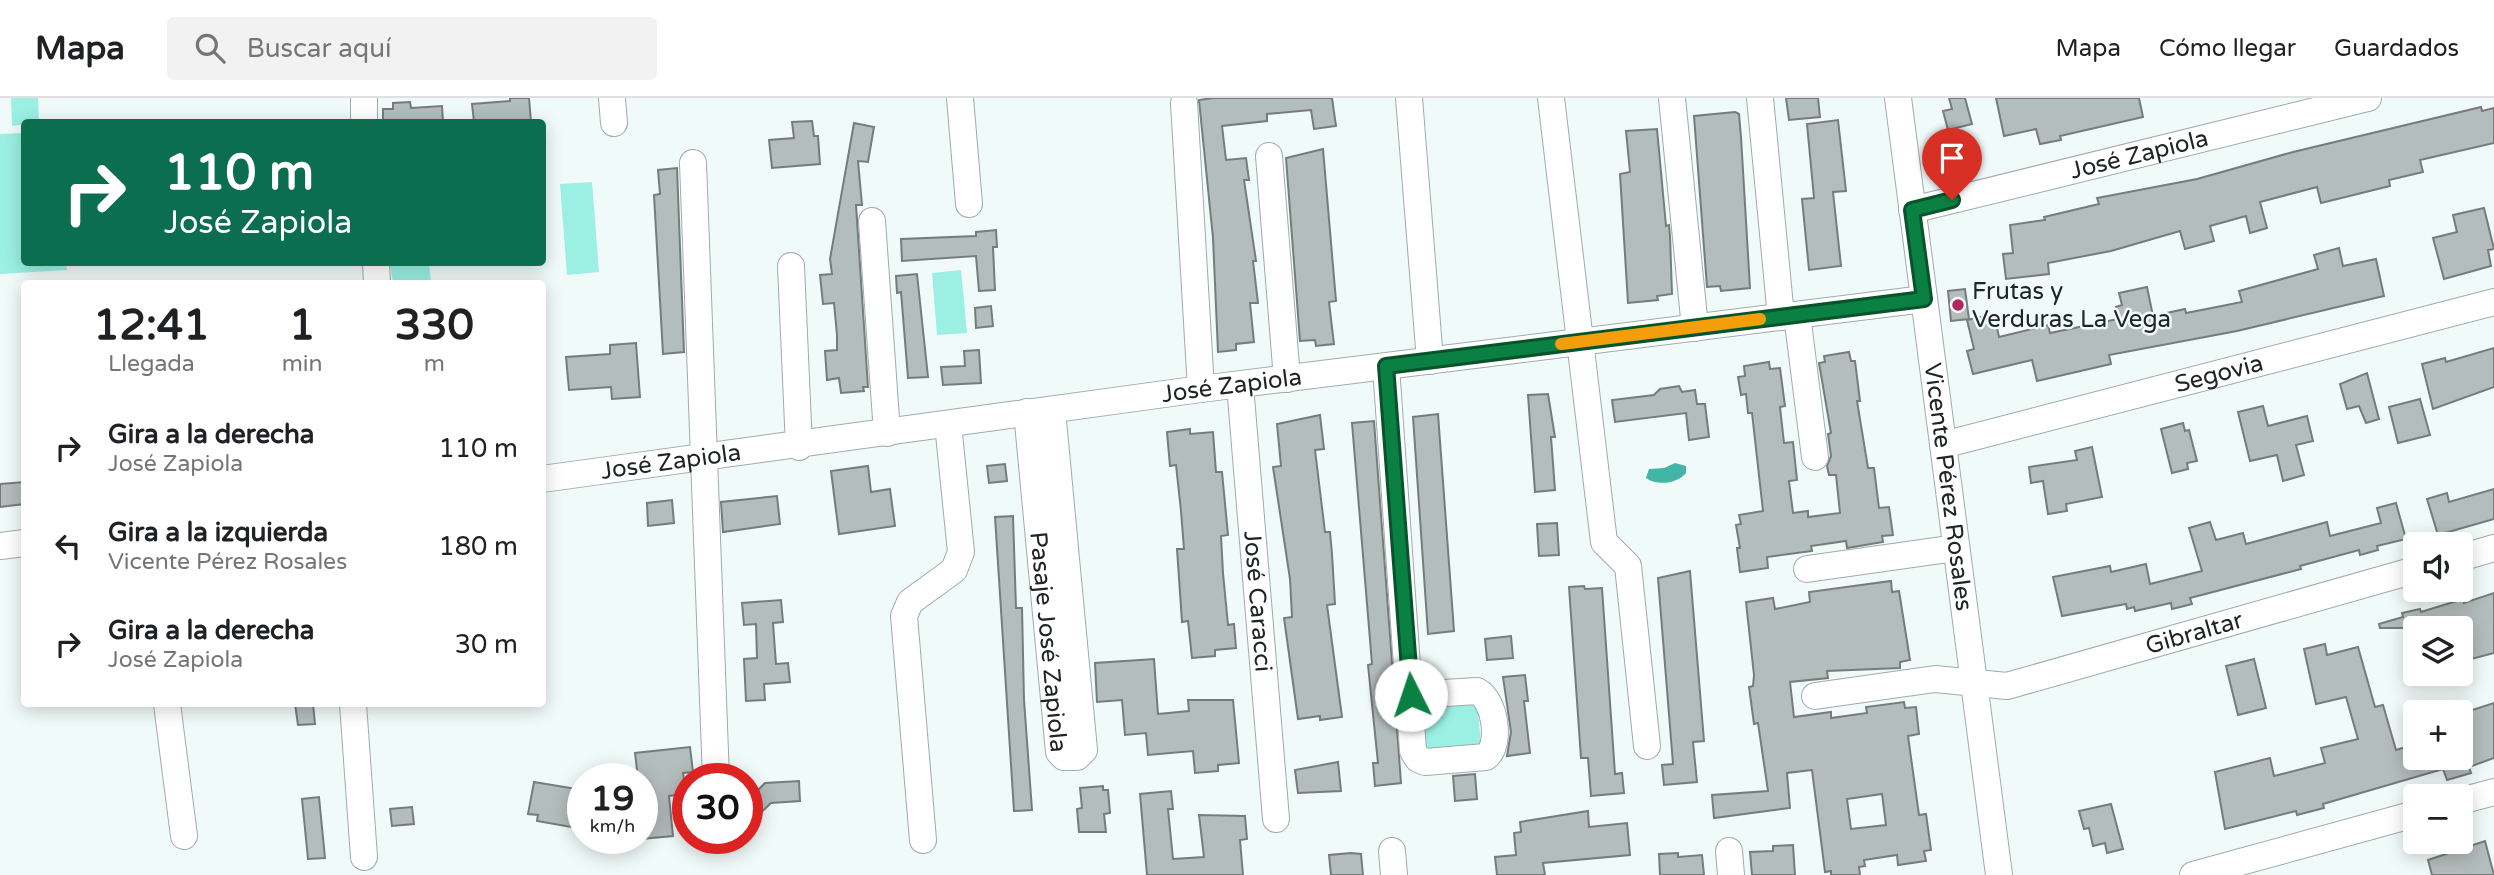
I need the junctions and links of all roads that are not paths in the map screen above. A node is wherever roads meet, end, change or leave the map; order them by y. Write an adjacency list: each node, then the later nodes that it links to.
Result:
1 (364, 98): 10 (street)
2 (960, 98): 13 (street)
3 (1409, 98): 22 (street)
4 (1551, 98): 21 (street)
5 (1672, 98): 20 (street)
6 (1760, 98): 19 (street)
7 (1898, 98): 14 (street, Vicente Pérez Rosales)
8 (2368, 98): 14 (street, José Zapiola)
9 (1184, 103): 26 (street)
10 (365, 119)
11 (1269, 156): 24 (street)
12 (693, 163): 33 (street)
13 (969, 204)
14 (1912, 210): 17 (street, Vicente Pérez Rosales)
15 (872, 221): 29 (street)
16 (791, 266): 31 (street)
17 (1924, 299): 19 (street, José Zapiola); 30 (street, Vicente Pérez Rosales)
18 (2494, 302): 30 (street, Segovia)
19 (1789, 316): 20 (street, José Zapiola); 32 (street)
20 (1695, 328): 21 (street, José Zapiola)
21 (1580, 342): 22 (street, José Zapiola); 47 (street)
22 (1430, 361): 23 (street, José Zapiola)
23 (1386, 366): 24 (street, José Zapiola); 43 (street)
24 (1287, 379): 25 (street, José Zapiola)
25 (1240, 385): 26 (street, José Zapiola); 52 (street, José Caracci)
26 (1201, 389): 27 (street, José Zapiola)
27 (1040, 411): 27 (street, Pasaje José Zapiola); 28 (street, José Zapiola)
28 (948, 424): 29 (street, José Zapiola); 54 (street)
29 (887, 433): 31 (street, José Zapiola)
30 (1943, 445): 37 (street, Vicente Pérez Rosales)
31 (799, 446): 33 (street, José Zapiola)
32 (1815, 457)
33 (705, 458): 34 (street, José Zapiola); 48 (street)
34 (546, 479)
35 (21, 543): 36 (street)
36 (0, 546)
37 (1956, 548): 40 (street); 42 (street, Vicente Pérez Rosales)
38 (2494, 548): 39 (street)
39 (2473, 554)
40 (1807, 569)
41 (2403, 573): 42 (street, Gibraltar)
42 (1974, 682): 44 (street, Gibraltar); 56 (street, Vicente Pérez Rosales)
43 (1411, 695)
44 (1815, 695)
45 (167, 707): 53 (street)
46 (353, 707): 55 (street)
47 (1647, 746)
48 (715, 763)
49 (2494, 792): 50 (street)
50 (2473, 798)
51 (2403, 817): 57 (street)
52 (1276, 820)
53 (184, 836)
54 (923, 840)
55 (364, 857)
56 (1999, 875)
57 (2193, 875)

